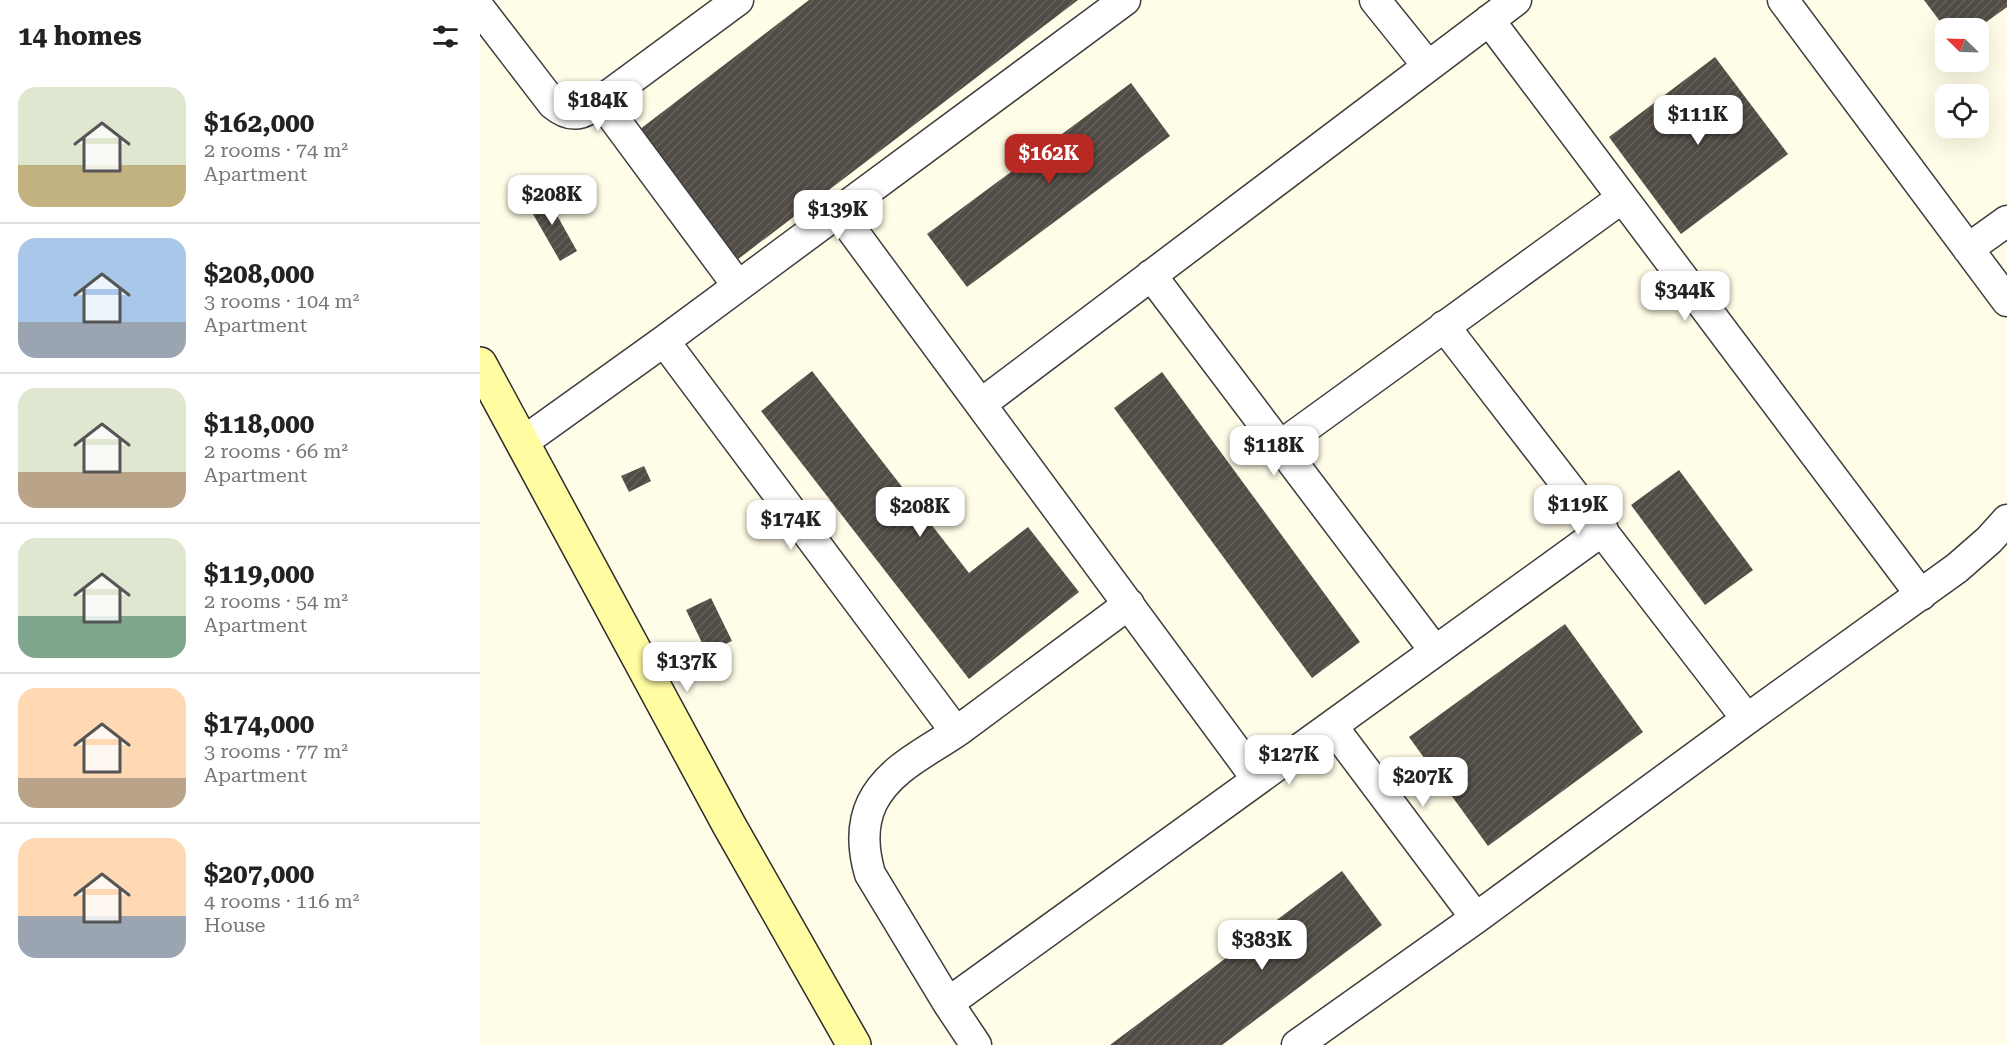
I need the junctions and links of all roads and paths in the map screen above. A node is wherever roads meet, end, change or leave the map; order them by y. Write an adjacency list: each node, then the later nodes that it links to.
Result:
1 (738, 0): 9 (street)
2 (1125, 0): 11 (street)
3 (1375, 0): 8 (street)
4 (1516, 0): 7 (street)
5 (1783, 0): 13 (street)
6 (480, 9): 9 (street)
7 (1489, 20): 8 (street); 10 (street)
8 (1428, 66): 14 (street)
9 (602, 101): 15 (street)
10 (1622, 198): 17 (street); 25 (street)
11 (838, 211): 15 (street); 20 (street)
12 (2007, 221): 13 (street)
13 (1968, 249): 16 (street)
14 (1151, 275): 20 (street); 22 (street)
15 (738, 286): 18 (street)
16 (2007, 301)
17 (1444, 326): 22 (street); 24 (street)
18 (664, 341): 21 (street); 30 (street)
19 (480, 364): 21 (main road)
20 (981, 404): 26 (street)
21 (523, 442): 34 (main road)
22 (1280, 446): 27 (street)
23 (2007, 520): 25 (street)
24 (1603, 530): 27 (street); 28 (street)
25 (1921, 595): 28 (street)
26 (1128, 604): 30 (street); 31 (street)
27 (1435, 651): 29 (street)
28 (1747, 719): 32 (street)
29 (1332, 726): 31 (street); 32 (street)
30 (956, 732): 33 (street)
31 (1257, 779): 33 (street)
32 (1476, 918): 36 (street)
33 (948, 1003): 35 (street)
34 (854, 1045)
35 (976, 1045)
36 (1297, 1045)

